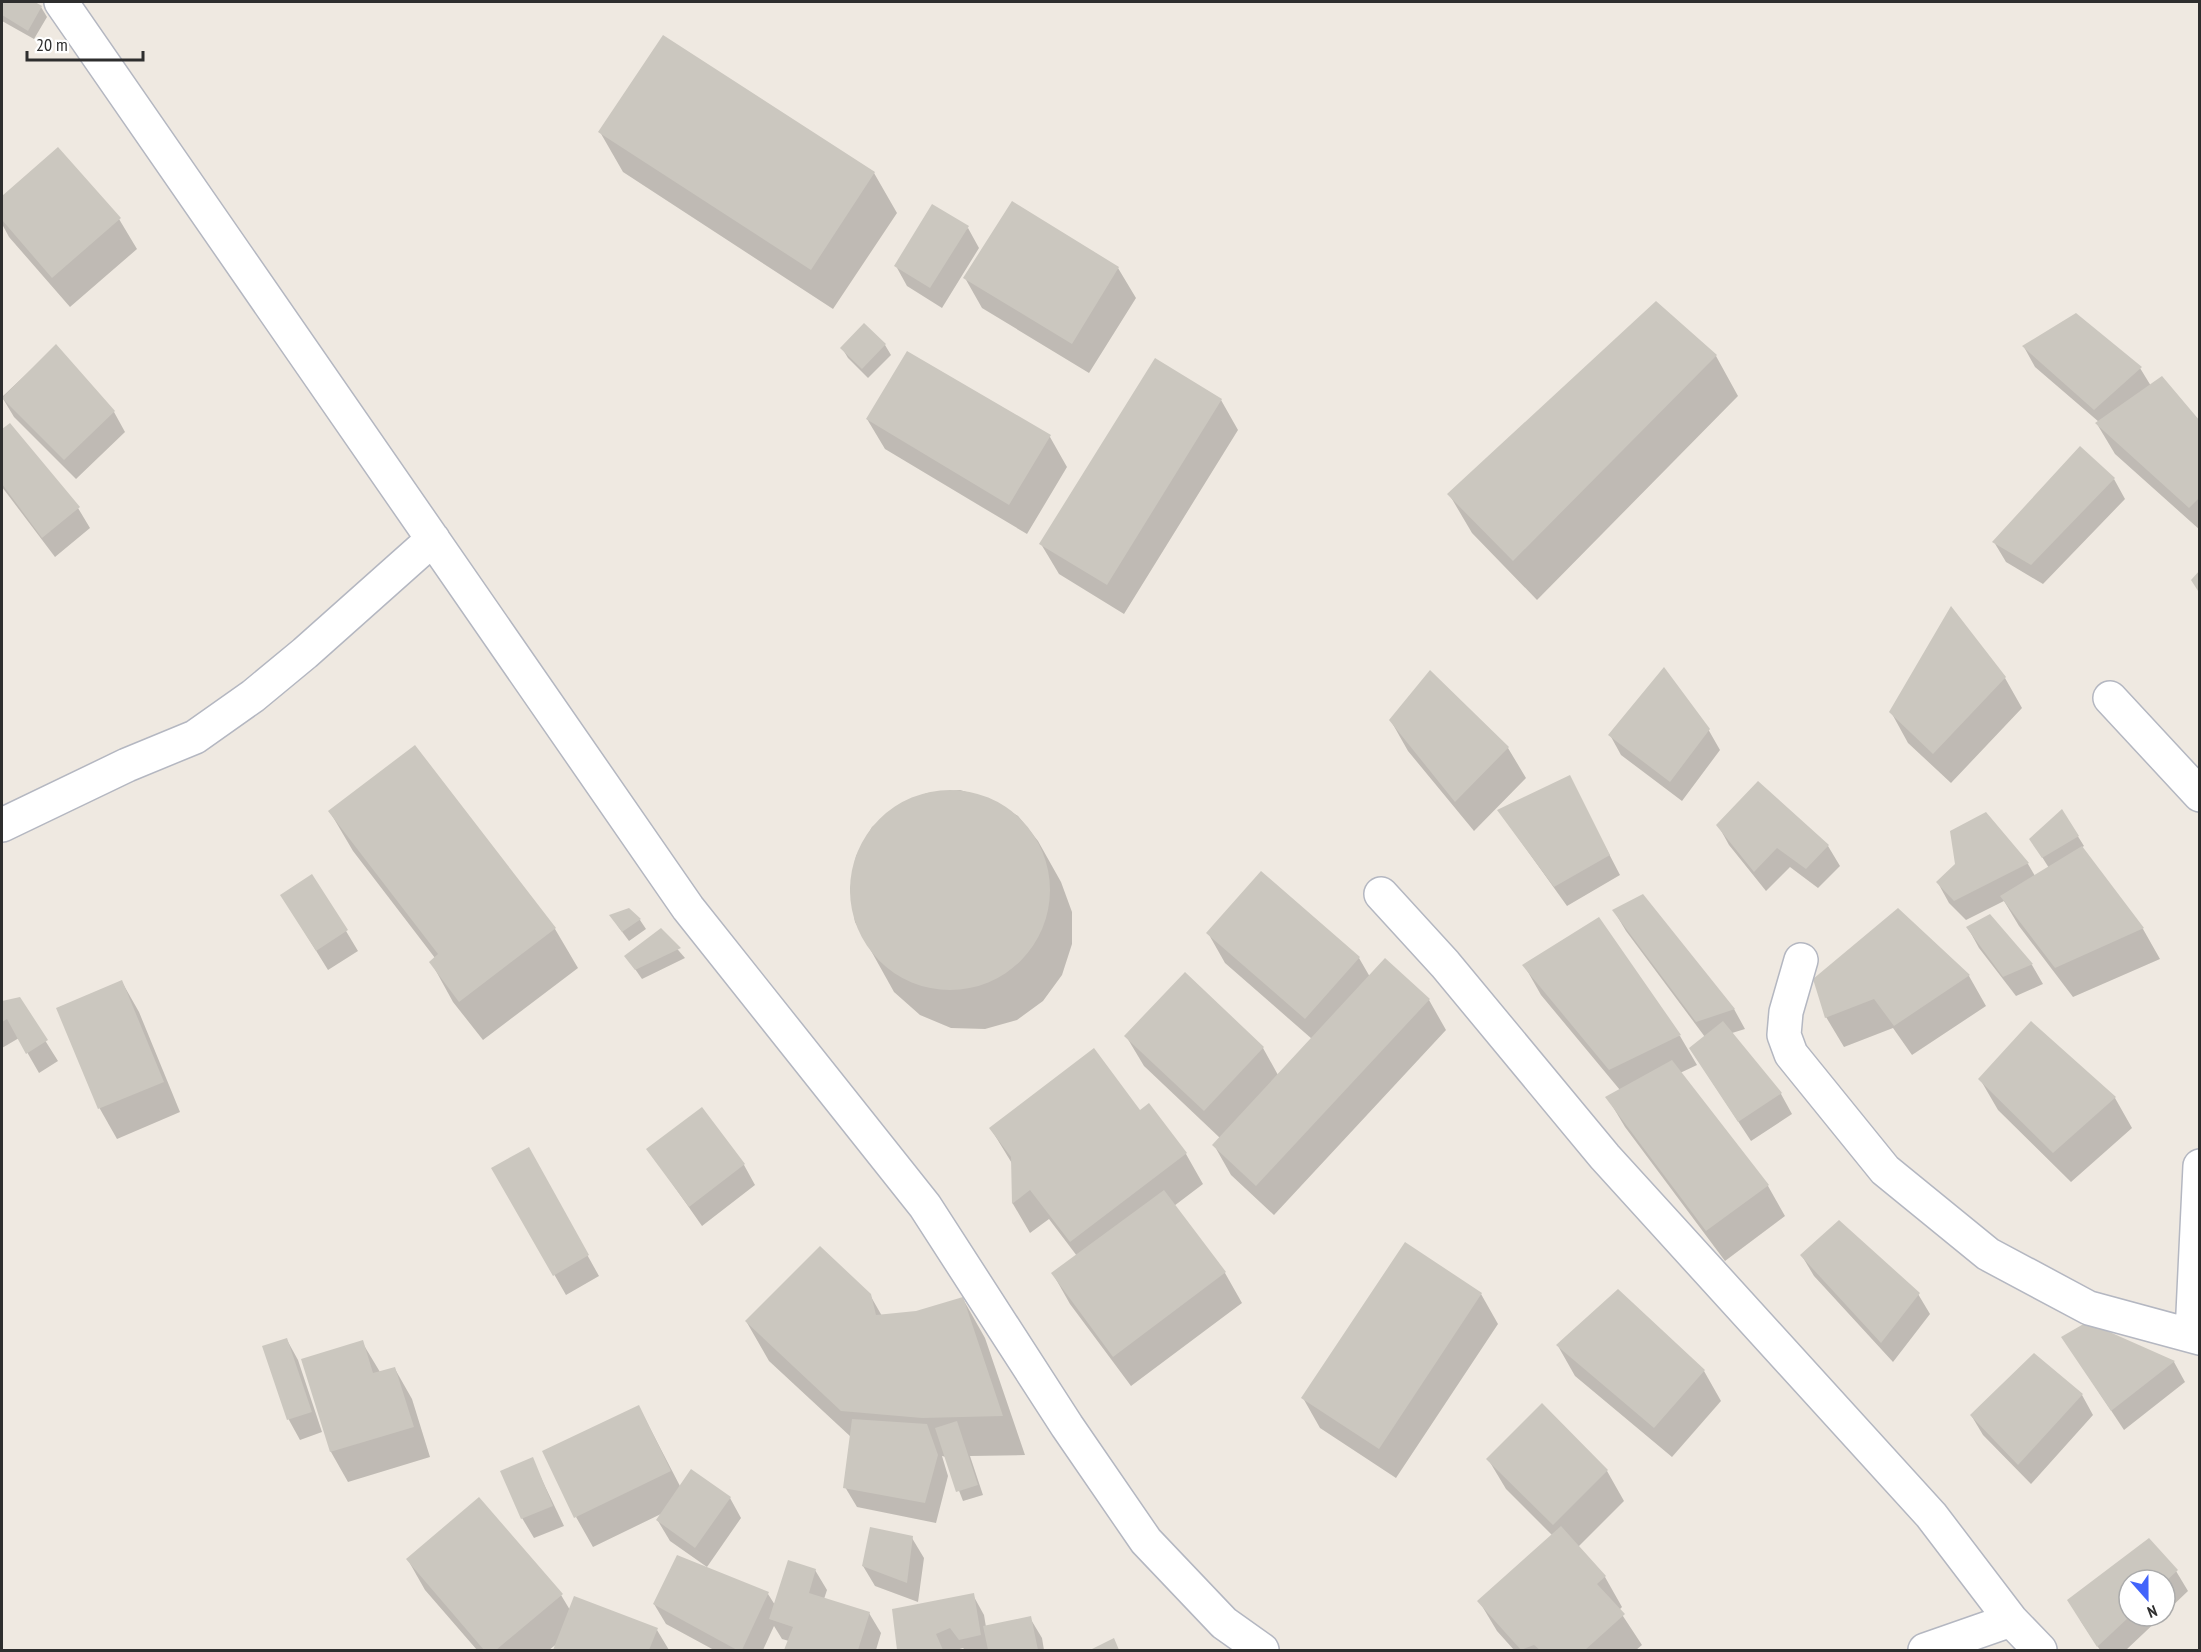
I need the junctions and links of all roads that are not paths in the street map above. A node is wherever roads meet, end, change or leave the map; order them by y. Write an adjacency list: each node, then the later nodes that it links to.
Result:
1 (61, 2): 2 (street)
2 (433, 539): 5 (street); 11 (street)
3 (2110, 698): 4 (street)
4 (2199, 795)
5 (2, 825)
6 (1381, 894): 10 (street)
7 (1801, 960): 9 (street)
8 (2199, 1166): 9 (street)
9 (2196, 1336)
10 (2012, 1620): 12 (street); 13 (street)
11 (1262, 1650)
12 (1924, 1650)
13 (2040, 1650)

